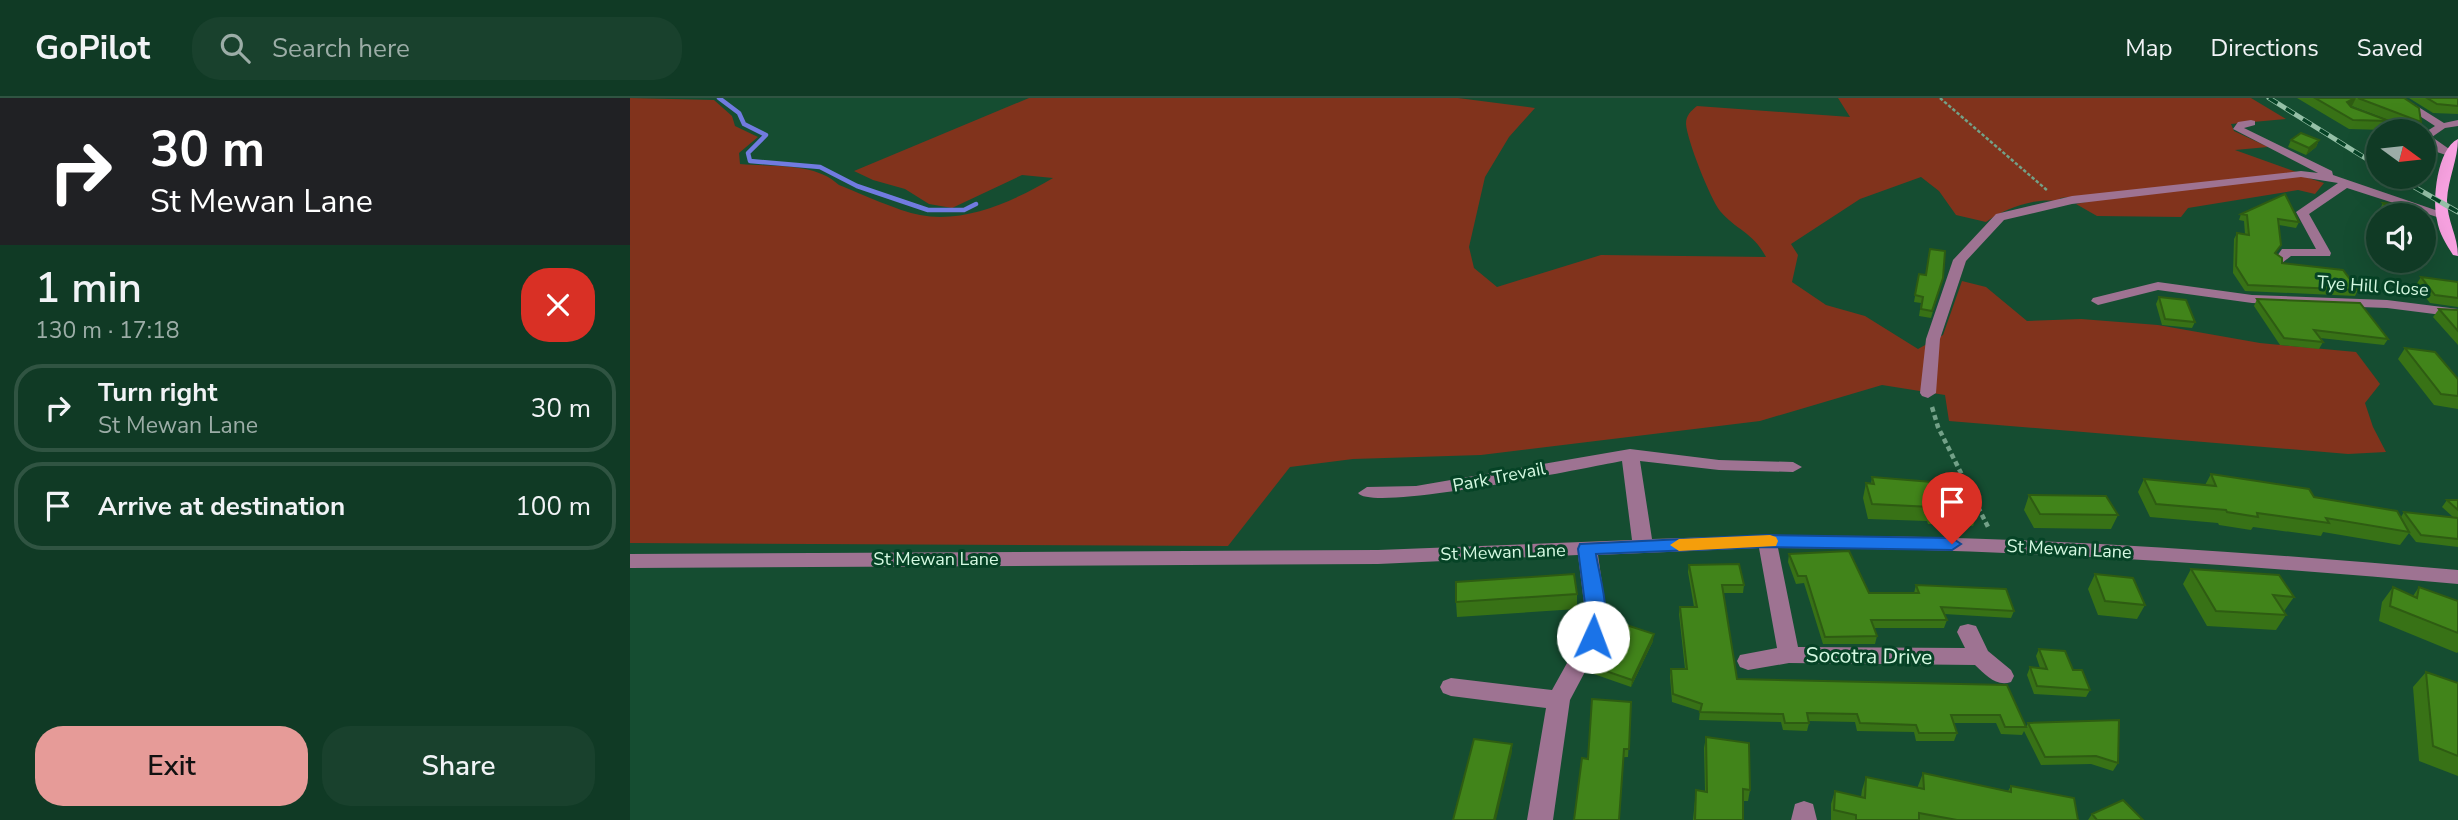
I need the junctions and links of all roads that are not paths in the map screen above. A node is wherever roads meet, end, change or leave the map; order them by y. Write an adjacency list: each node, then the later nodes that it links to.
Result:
1 (2397, 98): 6 (street)
2 (2358, 114): 3 (street)
3 (2372, 119)
4 (2251, 123): 11 (street)
5 (2458, 123): 6 (street)
6 (2442, 126): 7 (street)
7 (2436, 129)
8 (2458, 142): 10 (main road)
9 (2436, 146): 10 (street)
10 (2448, 153): 13 (main road)
11 (2340, 181): 12 (street); 18 (street)
12 (2355, 186): 13 (street); 15 (street)
13 (2441, 214): 14 (main road)
14 (2458, 253)
15 (2282, 259)
16 (2098, 301): 17 (street, Tye Hill Close)
17 (2458, 313)
18 (1928, 393)
19 (1630, 454): 20 (street, Park Trevail); 21 (street, Park Trevail); 23 (street)
20 (1793, 467)
21 (1367, 493)
22 (1767, 541): 23 (street, St Mewan Lane); 26 (street, St Mewan Lane); 28 (street, Socotra Drive)
23 (1643, 547): 24 (street, St Mewan Lane)
24 (1587, 549): 25 (street, St Mewan Lane); 33 (street)
25 (630, 561)
26 (2458, 577)
27 (1968, 632): 29 (street)
28 (1789, 655): 29 (street, Socotra Drive); 30 (street)
29 (1980, 657): 31 (street)
30 (1748, 661)
31 (2003, 676)
32 (1451, 687): 33 (street)
33 (1559, 700): 34 (street)
34 (1540, 820)

